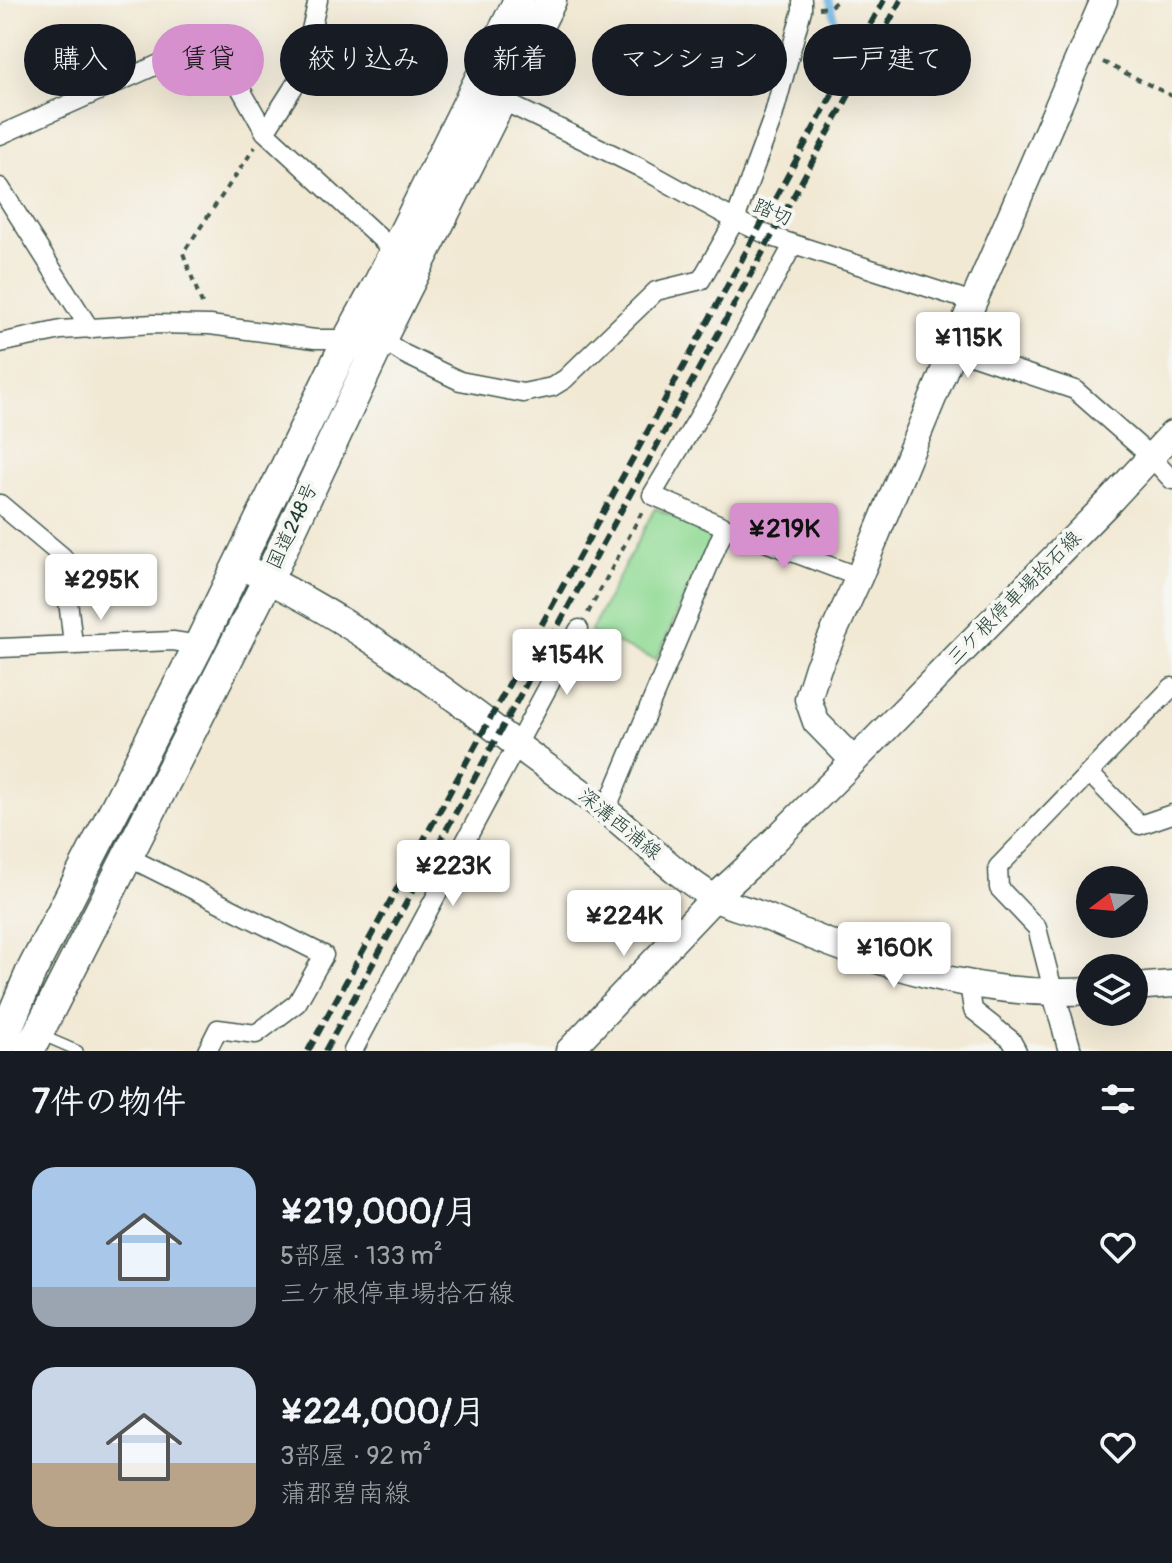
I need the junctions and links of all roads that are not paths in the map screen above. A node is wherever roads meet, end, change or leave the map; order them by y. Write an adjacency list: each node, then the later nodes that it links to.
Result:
1 (318, 0): 7 (street)
2 (519, 0): 12 (highway, 国道248号)
3 (551, 0): 6 (highway, 国道248号)
4 (802, 0): 10 (street)
5 (1104, 0): 13 (main road)
6 (501, 100): 10 (street, 踏切); 15 (highway, 国道248号)
7 (265, 132): 8 (street); 12 (street)
8 (0, 135)
9 (0, 187): 14 (street)
10 (735, 220): 11 (street, 踏切); 15 (street)
11 (793, 245): 13 (street, 踏切); 23 (street)
12 (394, 251): 16 (highway, 国道248号)
13 (973, 302): 18 (main road)
14 (90, 329): 16 (street); 17 (street)
15 (381, 339): 16 (street); 26 (highway, 国道248号)
16 (347, 341): 24 (highway, 国道248号)
17 (0, 343)
18 (953, 349): 20 (street); 25 (main road)
19 (1172, 434): 20 (main road, 三ケ根停車場拾石線)
20 (1150, 456): 21 (street); 33 (main road, 三ケ根停車場拾石線)
21 (1172, 480)
22 (0, 504): 28 (street)
23 (725, 527): 25 (street); 35 (street)
24 (238, 565): 26 (main road, 深溝西浦線); 29 (highway, 国道248号)
25 (859, 577): 33 (main road)
26 (268, 579): 32 (main road, 深溝西浦線); 37 (highway, 国道248号)
27 (579, 629): 32 (street)
28 (73, 644): 29 (street); 30 (street)
29 (199, 645): 44 (highway, 国道248号)
30 (0, 648)
31 (1172, 687): 34 (street)
32 (517, 745): 35 (main road, 深溝西浦線); 47 (street)
33 (854, 761): 38 (main road, 三ケ根停車場拾石線)
34 (1090, 774): 36 (street); 43 (street)
35 (606, 810): 38 (main road, 深溝西浦線)
36 (1172, 814)
37 (126, 856): 44 (highway, 国道248号); 46 (street)
38 (714, 898): 39 (main road, 深溝西浦線); 48 (main road, 三ケ根停車場拾石線)
39 (969, 984): 43 (main road, 深溝西浦線); 49 (street)
40 (1172, 984): 41 (main road)
41 (1148, 986)
42 (1076, 992): 43 (main road, 深溝西浦線)
43 (1054, 994): 50 (street)
44 (22, 1035): 45 (lane)
45 (78, 1051)
46 (207, 1051)
47 (353, 1051)
48 (569, 1051)
49 (1017, 1051)
50 (1070, 1051)

